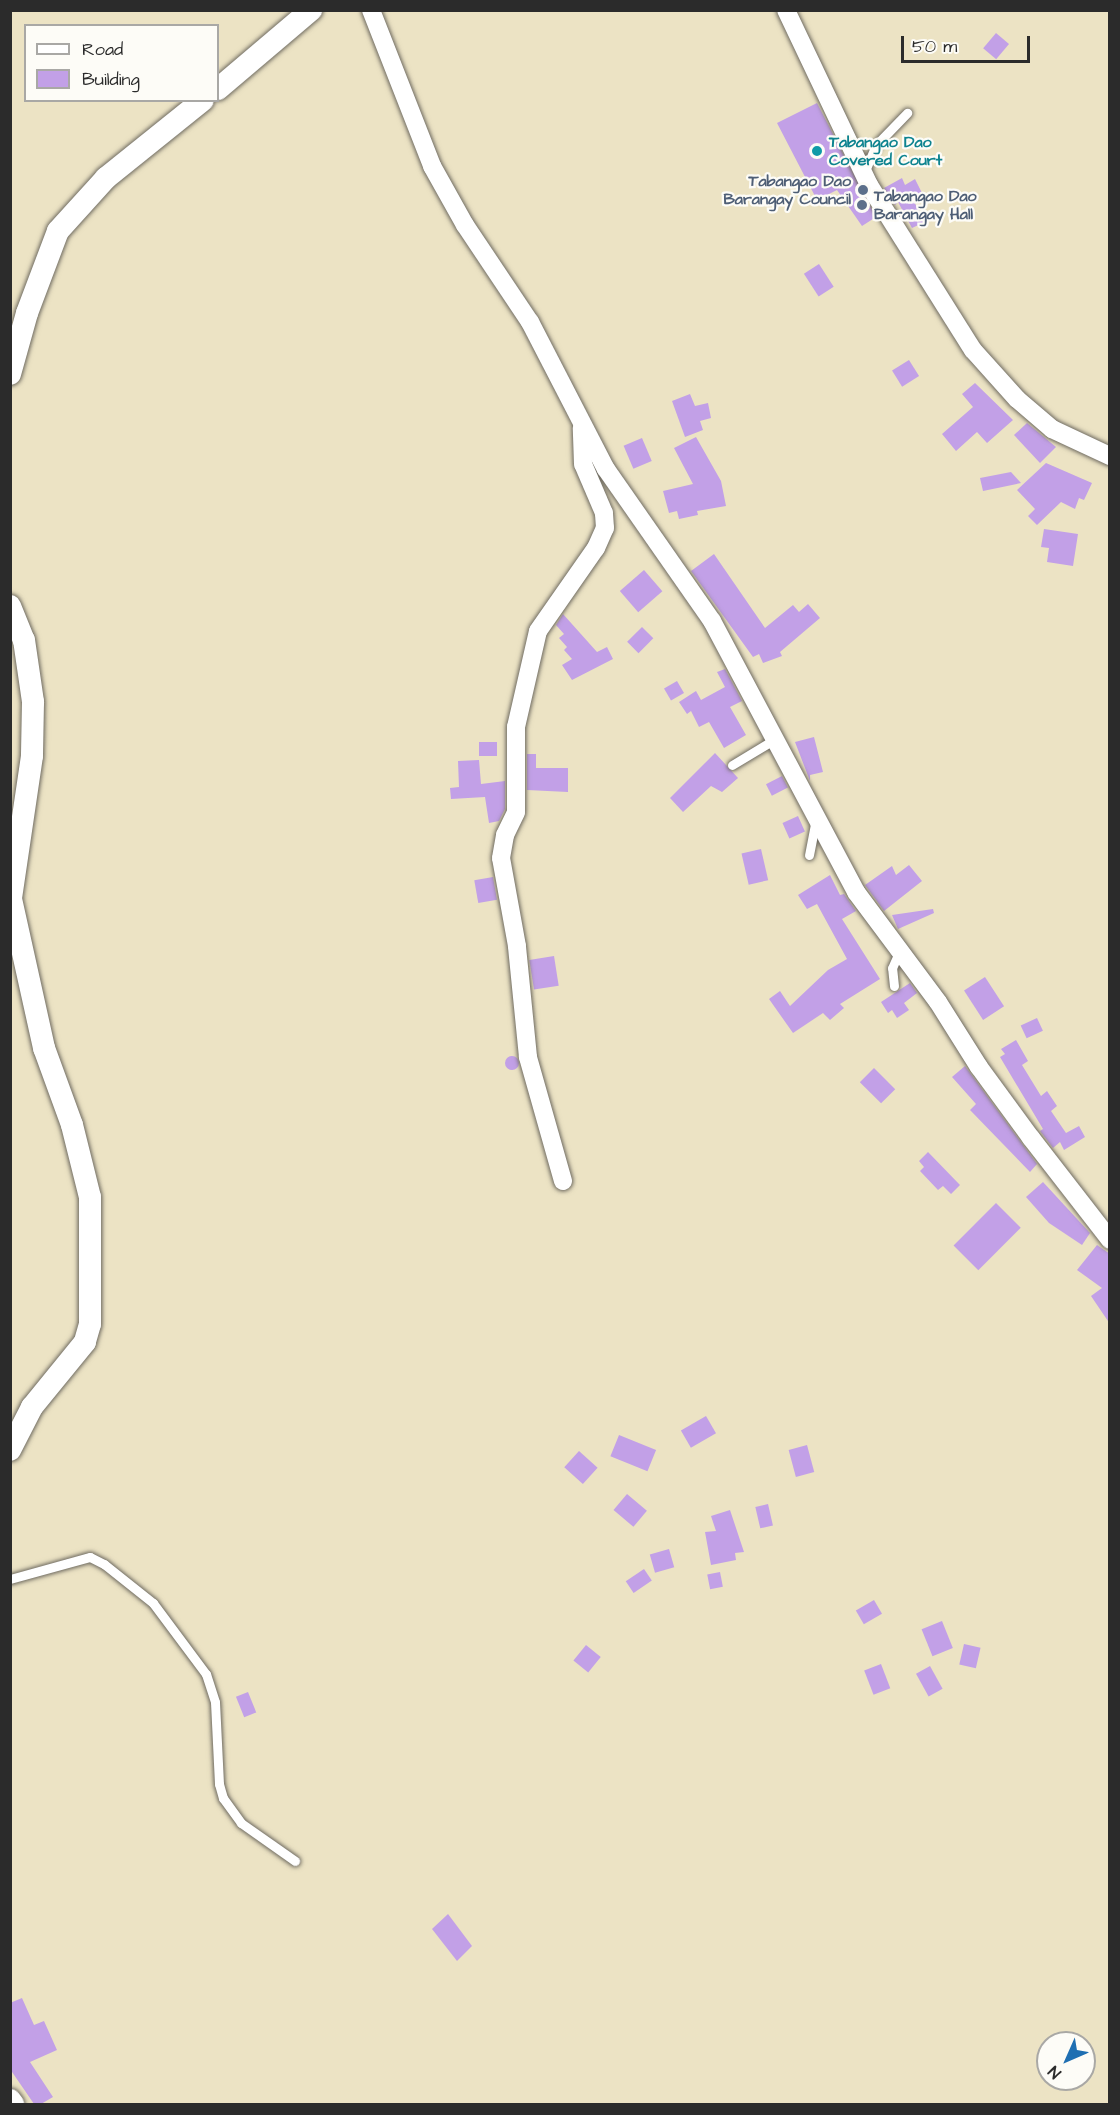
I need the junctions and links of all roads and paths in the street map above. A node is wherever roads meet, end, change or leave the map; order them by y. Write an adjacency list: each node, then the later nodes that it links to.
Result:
1 (311, 10): 4 (street)
2 (371, 10): 9 (street)
3 (786, 10): 7 (street)
4 (219, 88)
5 (201, 102): 8 (street)
6 (906, 113): 7 (lane)
7 (863, 175): 10 (street)
8 (10, 374)
9 (582, 426): 12 (street); 18 (street)
10 (1110, 456)
11 (10, 606): 20 (street)
12 (777, 738): 13 (lane); 14 (street)
13 (732, 765)
14 (817, 817): 15 (lane); 16 (street)
15 (809, 855)
16 (899, 952): 17 (lane); 19 (street)
17 (894, 986)
18 (563, 1181)
19 (1110, 1240)
20 (10, 1450)
21 (10, 1579): 22 (lane)
22 (295, 1861)
23 (10, 2100): 24 (street)
24 (13, 2104)

